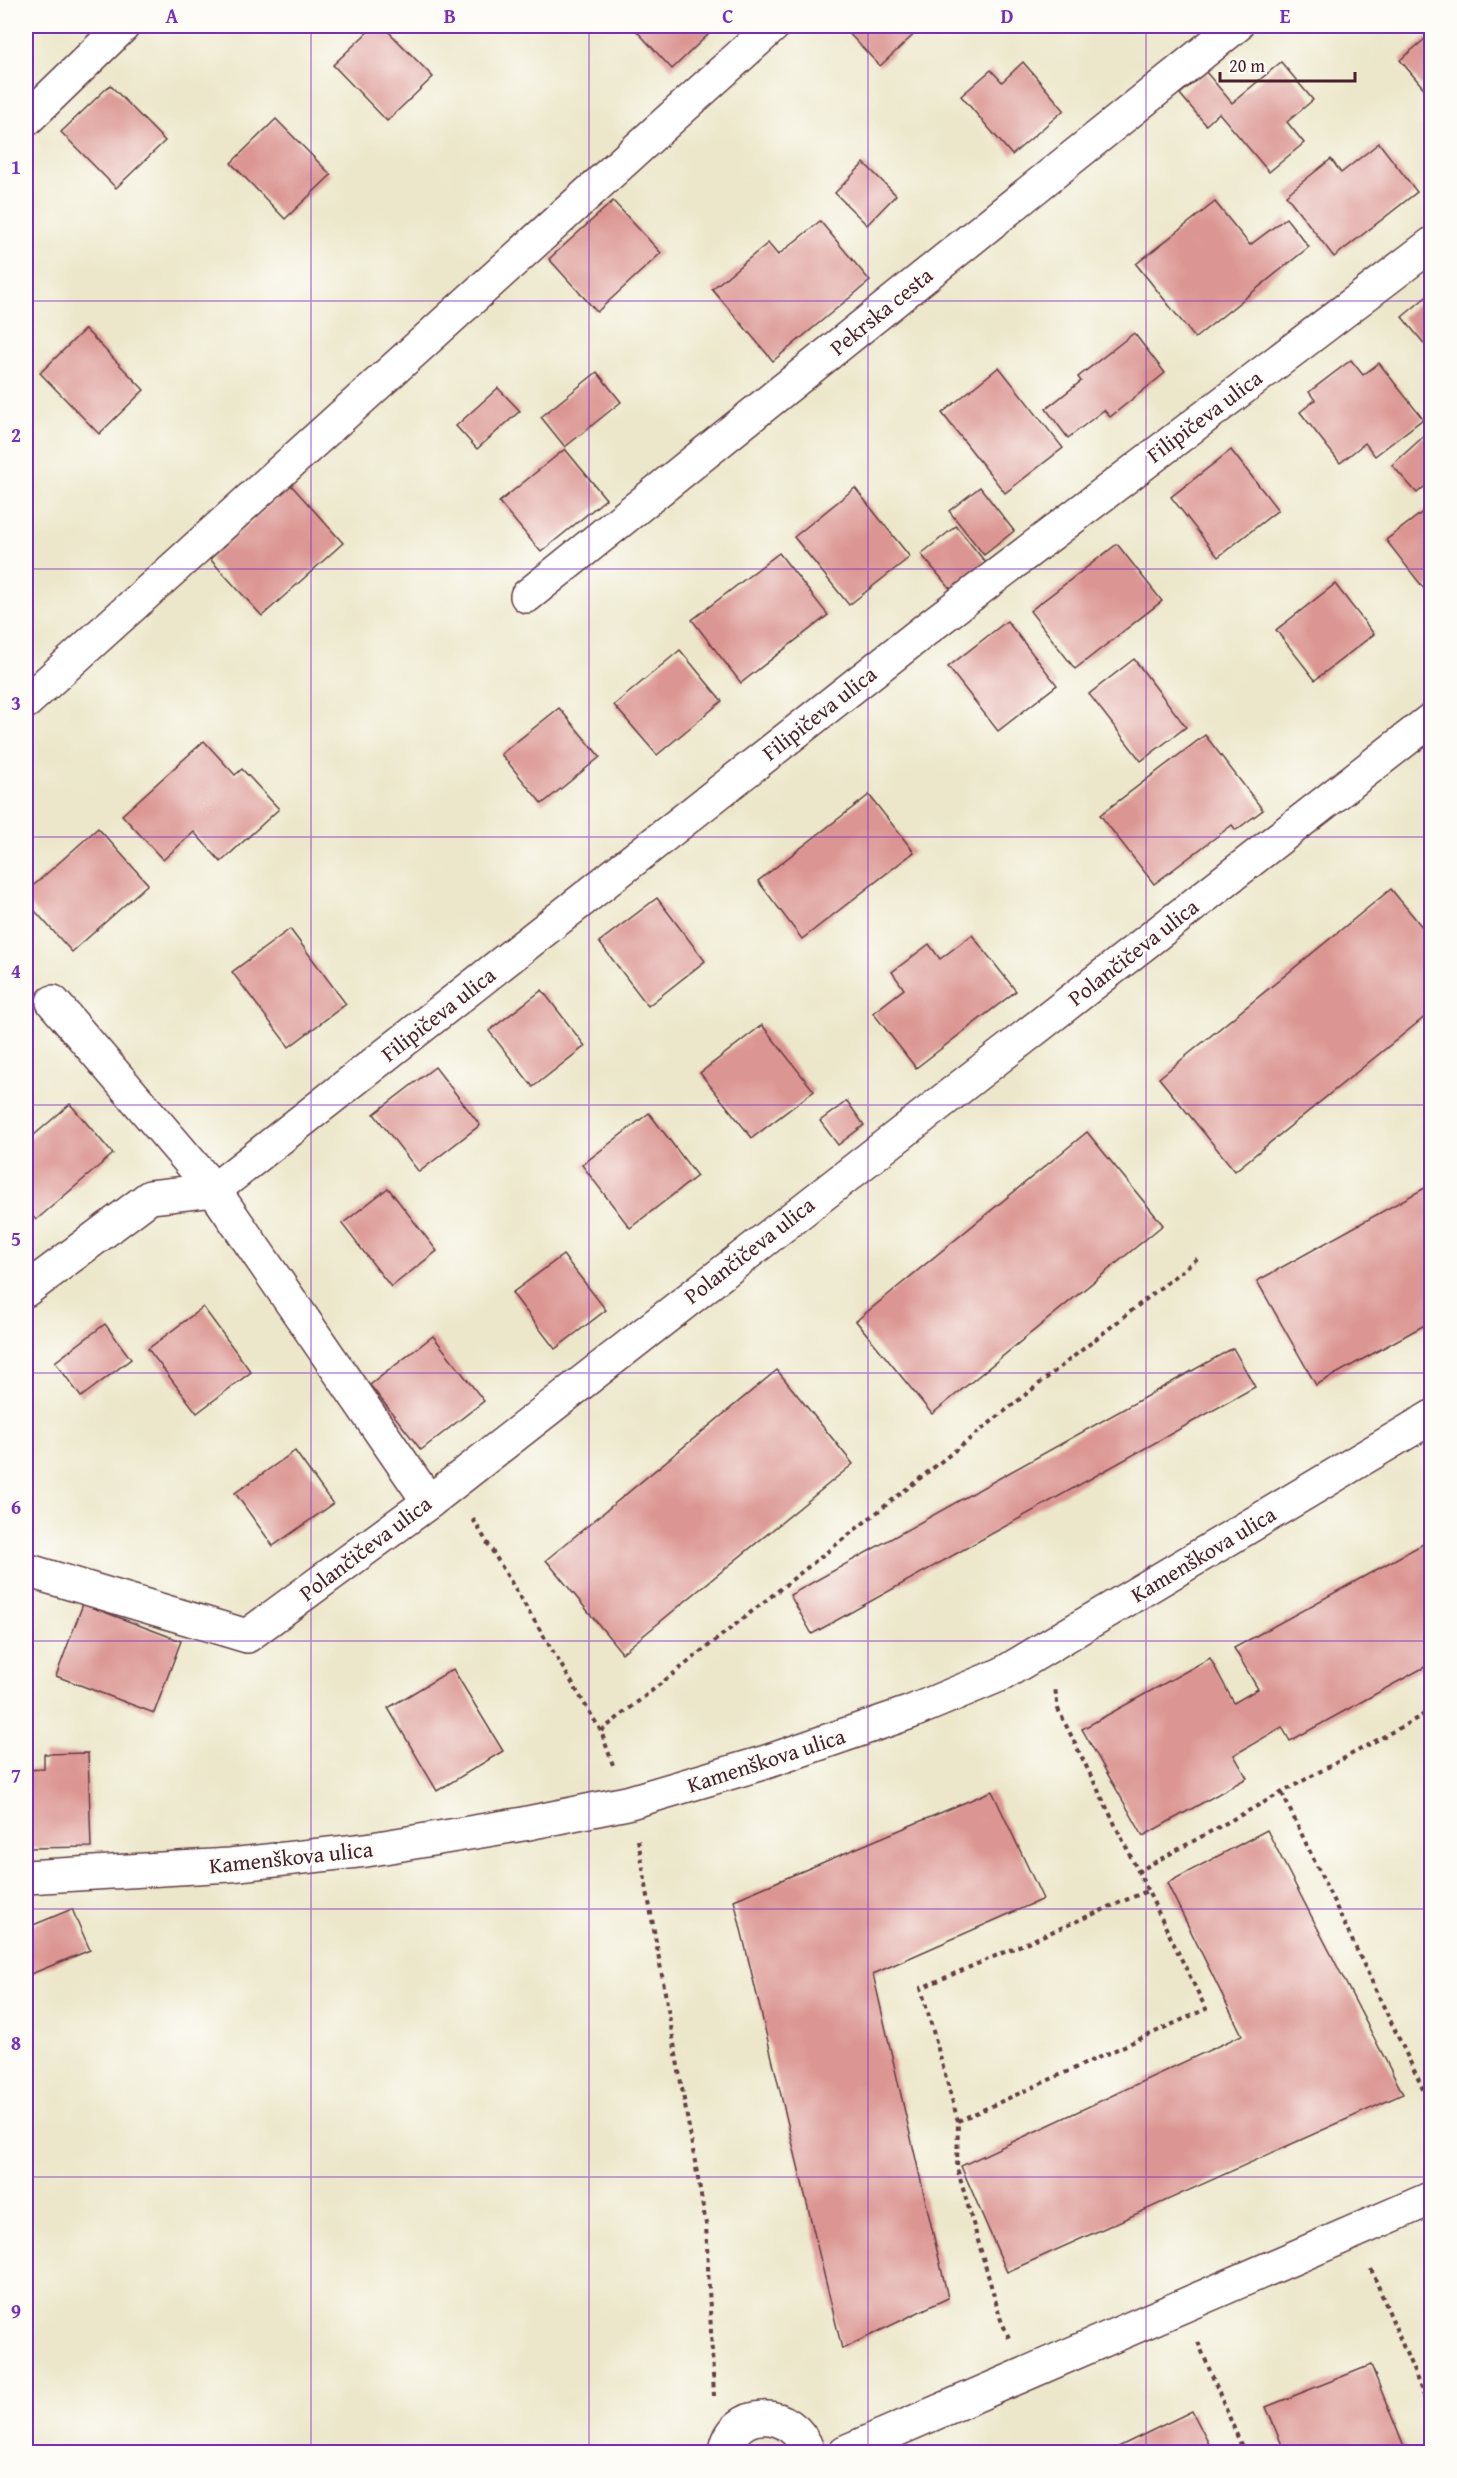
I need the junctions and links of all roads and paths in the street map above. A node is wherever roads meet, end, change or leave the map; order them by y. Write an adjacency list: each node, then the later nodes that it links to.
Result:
1 (123, 26): 4 (street)
2 (773, 26): 7 (street)
3 (1236, 26): 6 (street, Pekrska cesta)
4 (26, 120)
5 (1431, 244): 10 (street, Filipičeva ulica)
6 (526, 596)
7 (26, 702)
8 (1431, 719): 14 (street, Polančičeva ulica)
9 (53, 1002): 10 (street)
10 (214, 1190): 12 (street); 14 (street)
11 (1198, 1258): 18 (path)
12 (26, 1290)
13 (1431, 1417): 16 (street, Kamenškova ulica)
14 (440, 1492): 15 (street, Polančičeva ulica); 18 (path)
15 (26, 1570)
16 (1032, 1656): 20 (street, Kamenškova ulica); 21 (path)
17 (1431, 1710): 19 (path)
18 (601, 1731): 20 (path)
19 (1282, 1793): 21 (path); 24 (path)
20 (627, 1803): 22 (street, Kamenškova ulica); 31 (path)
21 (1137, 1872): 23 (path)
22 (26, 1877)
23 (1147, 1891): 25 (path); 25 (path)
24 (1431, 2108)
25 (958, 2121): 29 (path)
26 (1431, 2198): 27 (street)
27 (1355, 2232): 28 (street); 30 (path)
28 (1181, 2308): 29 (street); 34 (path)
29 (1025, 2374): 33 (street)
30 (1431, 2415)
31 (726, 2450): 32 (street)
32 (808, 2452)
33 (845, 2452)
34 (1244, 2452)

